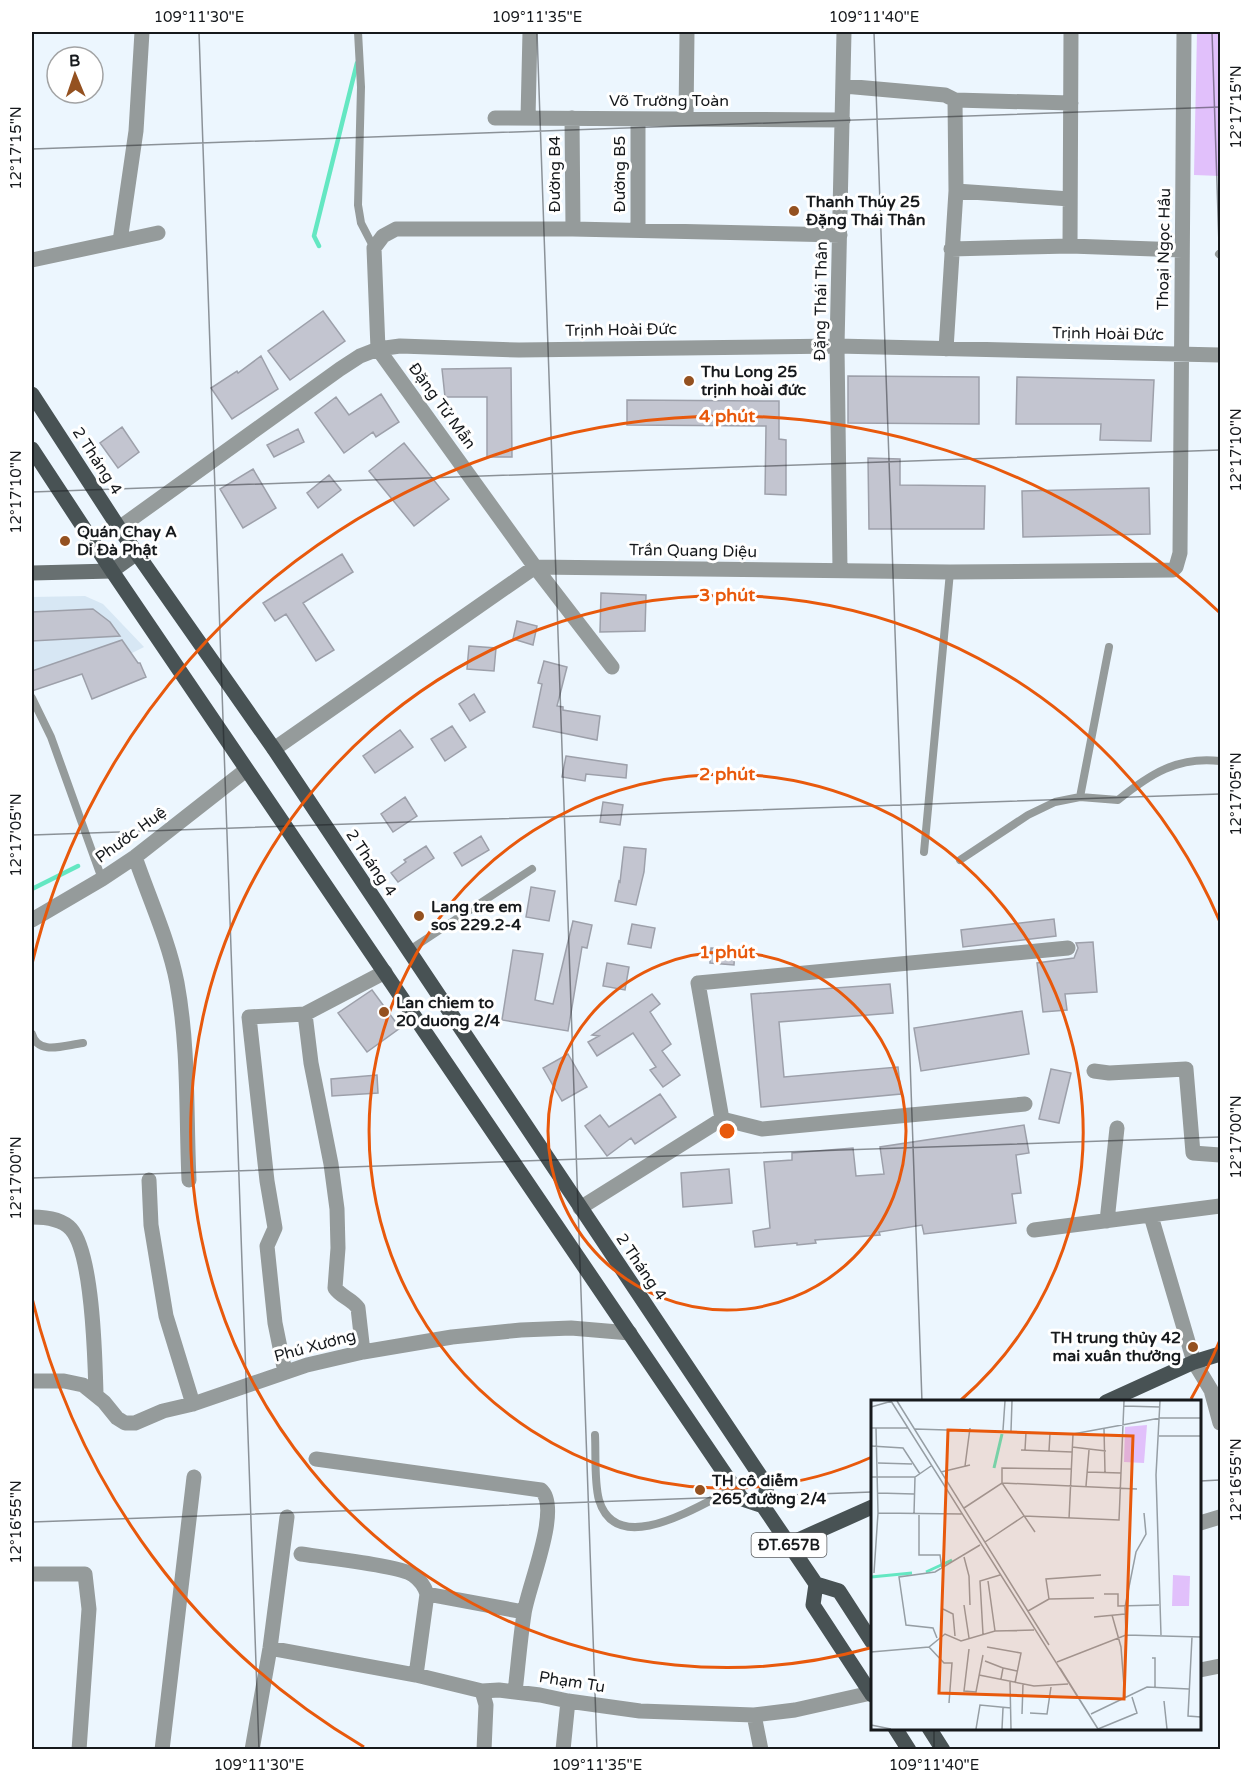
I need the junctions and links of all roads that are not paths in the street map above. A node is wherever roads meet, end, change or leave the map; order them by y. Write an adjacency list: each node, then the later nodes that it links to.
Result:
1 (142, 32): 23 (street)
2 (358, 32): 25 (lane)
3 (530, 32): 12 (street)
4 (687, 32): 15 (street)
5 (844, 32): 8 (street, Đặng Thái Thân)
6 (1071, 32): 10 (street)
7 (1184, 32): 27 (street, Thoại Ngọc Hầu)
8 (844, 86): 9 (street); 16 (street, Đặng Thái Thân)
9 (955, 100): 10 (street); 17 (street)
10 (1071, 103): 18 (street)
11 (495, 118): 12 (street, Võ Trường Toàn)
12 (528, 118): 13 (street, Võ Trường Toàn)
13 (572, 118): 14 (street, Võ Trường Toàn); 19 (street, Đường B4)
14 (638, 119): 15 (street, Võ Trường Toàn); 20 (street, Đường B5)
15 (686, 119): 16 (street, Võ Trường Toàn)
16 (843, 120): 22 (street, Đặng Thái Thân)
17 (956, 191): 18 (street); 26 (street)
18 (1070, 199): 24 (street)
19 (573, 229): 20 (street); 25 (street)
20 (638, 230): 22 (street)
21 (158, 233): 23 (street)
22 (840, 235): 29 (street, Đặng Thái Thân)
23 (120, 241): 28 (street)
24 (1070, 246): 26 (street); 27 (street)
25 (375, 248): 30 (street)
26 (951, 249): 31 (street)
27 (1182, 250): 32 (street, Thoại Ngọc Hầu)
28 (32, 260)
29 (837, 346): 30 (street, Trịnh Hoài Đức); 31 (street, Trịnh Hoài Đức); 39 (street, Đặng Thái Thân)
30 (378, 349): 36 (street, Trịnh Hoài Đức); 38 (street, Đặng Tử Mẫn)
31 (946, 349): 32 (street, Trịnh Hoài Đức)
32 (1180, 354): 33 (street, Trịnh Hoài Đức); 42 (street, Thoại Ngọc Hầu)
33 (1221, 355)
34 (32, 394): 36 (main road, 2 Tháng 4)
35 (32, 449): 40 (main road, ĐT.657B)
36 (119, 528): 37 (main road, 2 Tháng 4)
37 (137, 553): 40 (street); 47 (main road, 2 Tháng 4)
38 (535, 567): 39 (street, Trần Quang Diệu); 45 (street, Đặng Tử Mẫn); 47 (street)
39 (840, 570): 41 (street, Trần Quang Diệu)
40 (112, 571): 43 (street); 49 (main road, ĐT.657B)
41 (951, 572): 42 (street, Trần Quang Diệu); 51 (lane)
42 (1170, 572)
43 (32, 573)
44 (1109, 647): 50 (lane)
45 (612, 667)
46 (32, 698): 55 (lane)
47 (274, 749): 58 (main road, 2 Tháng 4)
48 (1221, 761): 50 (lane)
49 (246, 770): 52 (street, Phước Huệ); 59 (main road, ĐT.657B)
50 (1080, 797): 53 (lane)
51 (924, 852)
52 (135, 857): 55 (street, Phước Huệ); 69 (street)
53 (960, 860)
54 (532, 869): 58 (lane)
55 (102, 879): 56 (street, Phước Huệ)
56 (32, 920)
57 (1068, 948): 65 (street)
58 (408, 951): 71 (main road, 2 Tháng 4)
59 (385, 972): 60 (street); 76 (main road, ĐT.657B)
60 (305, 1014): 77 (street); 80 (street)
61 (32, 1034): 62 (lane)
62 (83, 1043)
63 (1094, 1071): 67 (street)
64 (1025, 1104): 65 (street)
65 (722, 1119): 71 (street)
66 (1118, 1128): 74 (street)
67 (1221, 1155)
68 (149, 1180): 84 (street)
69 (189, 1180)
70 (1221, 1206): 73 (street)
71 (580, 1208): 90 (main road, 2 Tháng 4)
72 (32, 1216): 82 (street)
73 (1151, 1216): 74 (street); 79 (street)
74 (1107, 1221): 75 (street)
75 (1034, 1230)
76 (630, 1334): 77 (street, Phú Xương); 89 (main road, ĐT.657B)
77 (363, 1352): 80 (street, Phú Xương)
78 (1221, 1354): 79 (main road)
79 (1194, 1362): 83 (main road); 85 (street)
80 (285, 1372): 84 (street, Phú Xương)
81 (32, 1381): 82 (street, Phú Xương)
82 (96, 1394): 84 (street, Phú Xương)
83 (1108, 1400)
84 (193, 1404)
85 (1221, 1423)
86 (595, 1435): 89 (lane)
87 (316, 1459): 100 (street)
88 (194, 1477): 115 (street)
89 (735, 1488): 90 (main road, ĐT.657B)
90 (763, 1506): 95 (main road, ĐT.657B)
91 (871, 1508): 95 (main road)
92 (287, 1517): 102 (street)
93 (1221, 1517): 94 (street)
94 (1201, 1523)
95 (789, 1544): 98 (main road, ĐT.657B)
96 (301, 1554): 99 (street)
97 (32, 1574): 114 (street)
98 (816, 1584): 101 (main road); 108 (main road)
99 (427, 1594): 100 (street); 105 (street)
100 (524, 1612): 107 (street)
101 (871, 1639)
102 (270, 1648): 105 (street, Phạm Tu); 116 (street)
103 (1221, 1666): 104 (street)
104 (1201, 1670)
105 (416, 1675): 106 (street, Phạm Tu)
106 (482, 1691): 107 (street, Phạm Tu); 117 (street)
107 (515, 1692): 110 (street, Phạm Tu)
108 (871, 1692)
109 (871, 1694): 111 (street, Phạm Tu)
110 (568, 1701): 111 (street, Phạm Tu); 118 (street)
111 (754, 1715): 119 (street)
112 (896, 1730): 120 (main road)
113 (930, 1730): 121 (main road)
114 (79, 1749)
115 (162, 1749)
116 (252, 1749)
117 (484, 1749)
118 (563, 1749)
119 (761, 1749)
120 (909, 1749)
121 (943, 1749)

